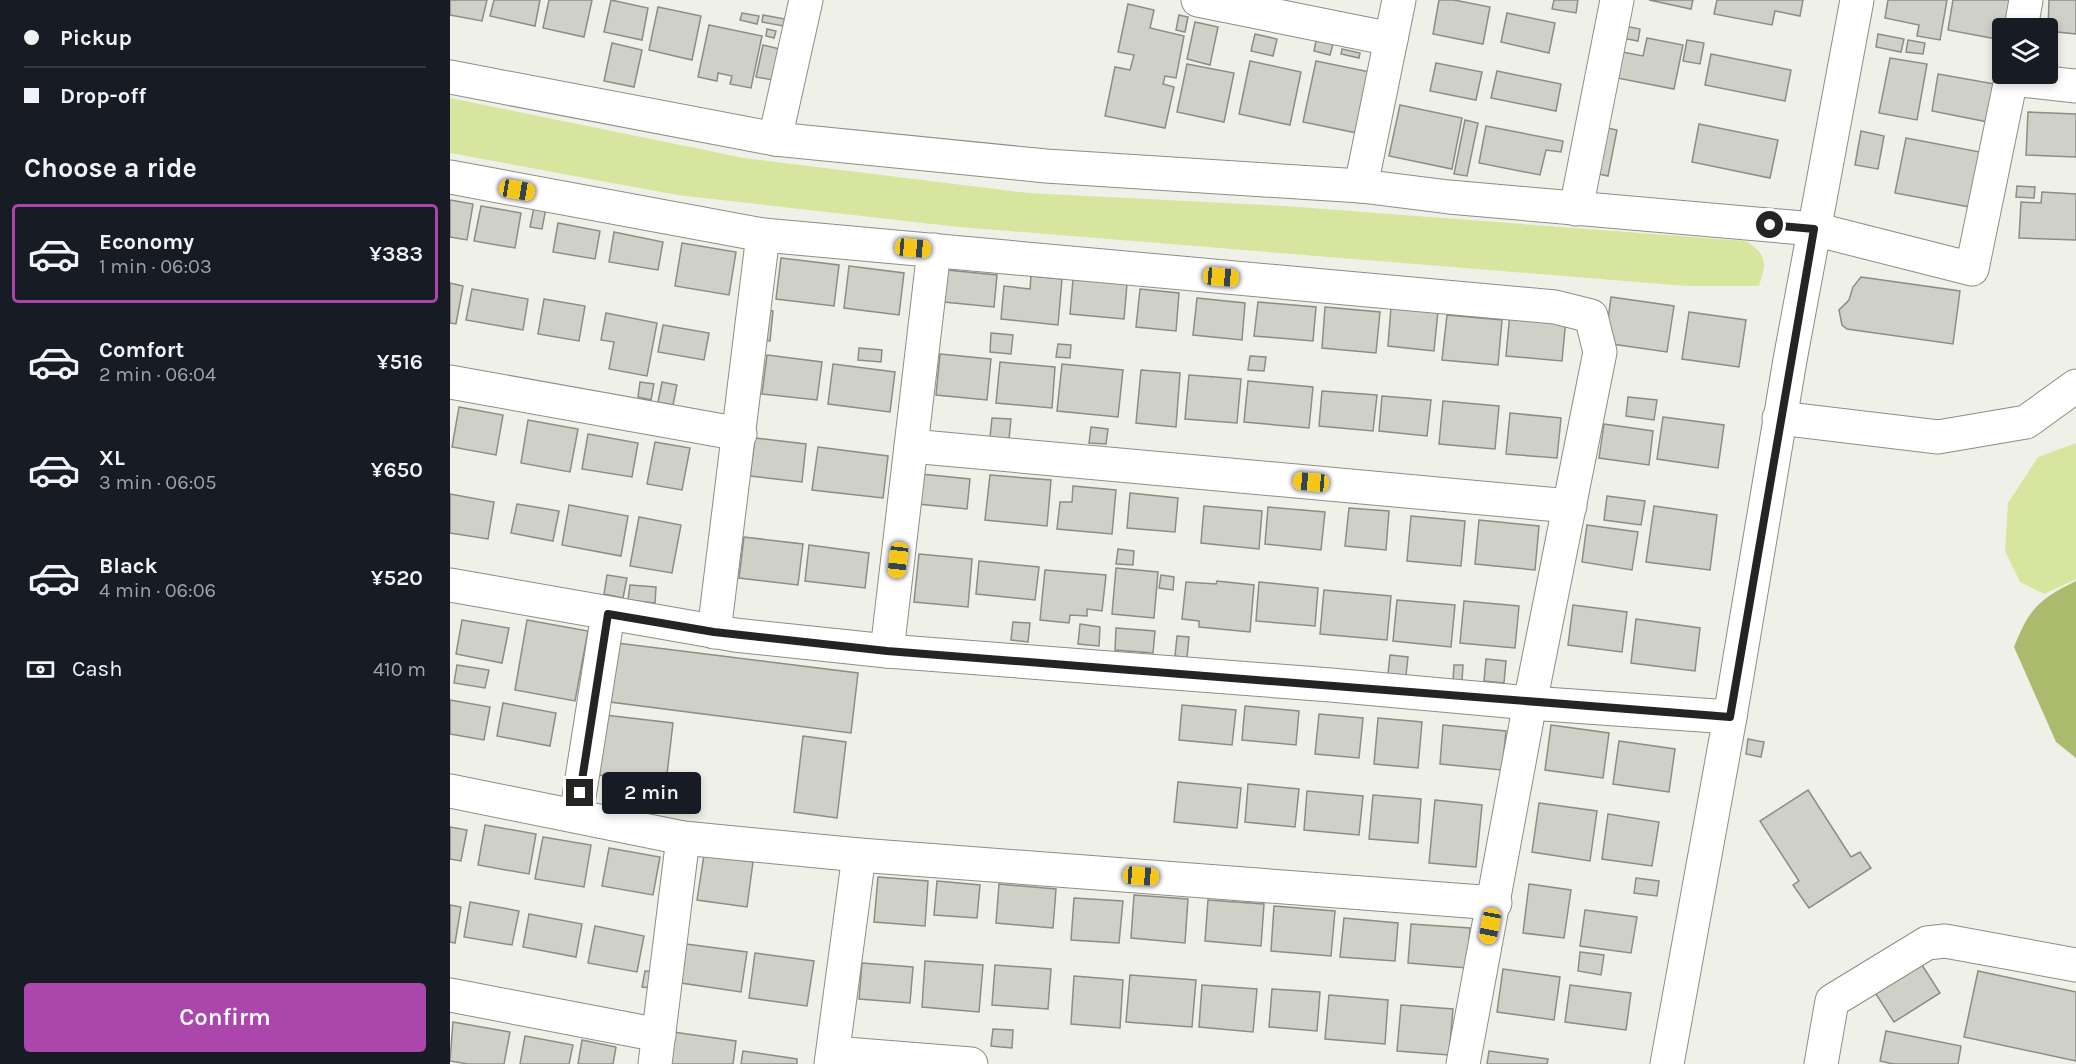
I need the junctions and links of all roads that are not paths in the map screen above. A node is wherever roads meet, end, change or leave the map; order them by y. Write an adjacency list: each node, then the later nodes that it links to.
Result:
1 (806, 0): 13 (street)
2 (1198, 0): 8 (street)
3 (1399, 0): 8 (street)
4 (1617, 0): 16 (street)
5 (1857, 0): 17 (street)
6 (2026, 0): 7 (street)
7 (2023, 18)
8 (1391, 39): 15 (street)
9 (450, 77): 13 (street)
10 (2058, 83): 12 (street)
11 (2009, 84): 17 (street)
12 (2076, 86)
13 (775, 139): 15 (street)
14 (450, 177): 18 (street)
15 (1361, 186): 16 (street)
16 (1575, 208): 17 (street)
17 (1814, 229): 22 (street)
18 (763, 235): 19 (street); 23 (street)
19 (934, 250): 24 (street); 25 (street)
20 (450, 382): 23 (street)
21 (2076, 386): 22 (street)
22 (1779, 418): 31 (street)
23 (740, 434): 28 (street)
24 (911, 446): 25 (street); 29 (street)
25 (1570, 506): 30 (street)
26 (450, 585): 27 (street)
27 (608, 614): 28 (street); 33 (street)
28 (714, 632): 29 (street)
29 (887, 651): 30 (street)
30 (1530, 703): 31 (street); 36 (street)
31 (1730, 717): 43 (street)
32 (450, 790): 33 (street)
33 (576, 816): 34 (street)
34 (683, 838): 35 (street); 39 (street)
35 (859, 855): 36 (street); 40 (street)
36 (1495, 903): 42 (street)
37 (2076, 966): 44 (street)
38 (450, 995): 39 (street)
39 (657, 1049)
40 (832, 1058): 41 (street)
41 (971, 1064)
42 (1463, 1064)
43 (1667, 1064)
44 (1821, 1064)

